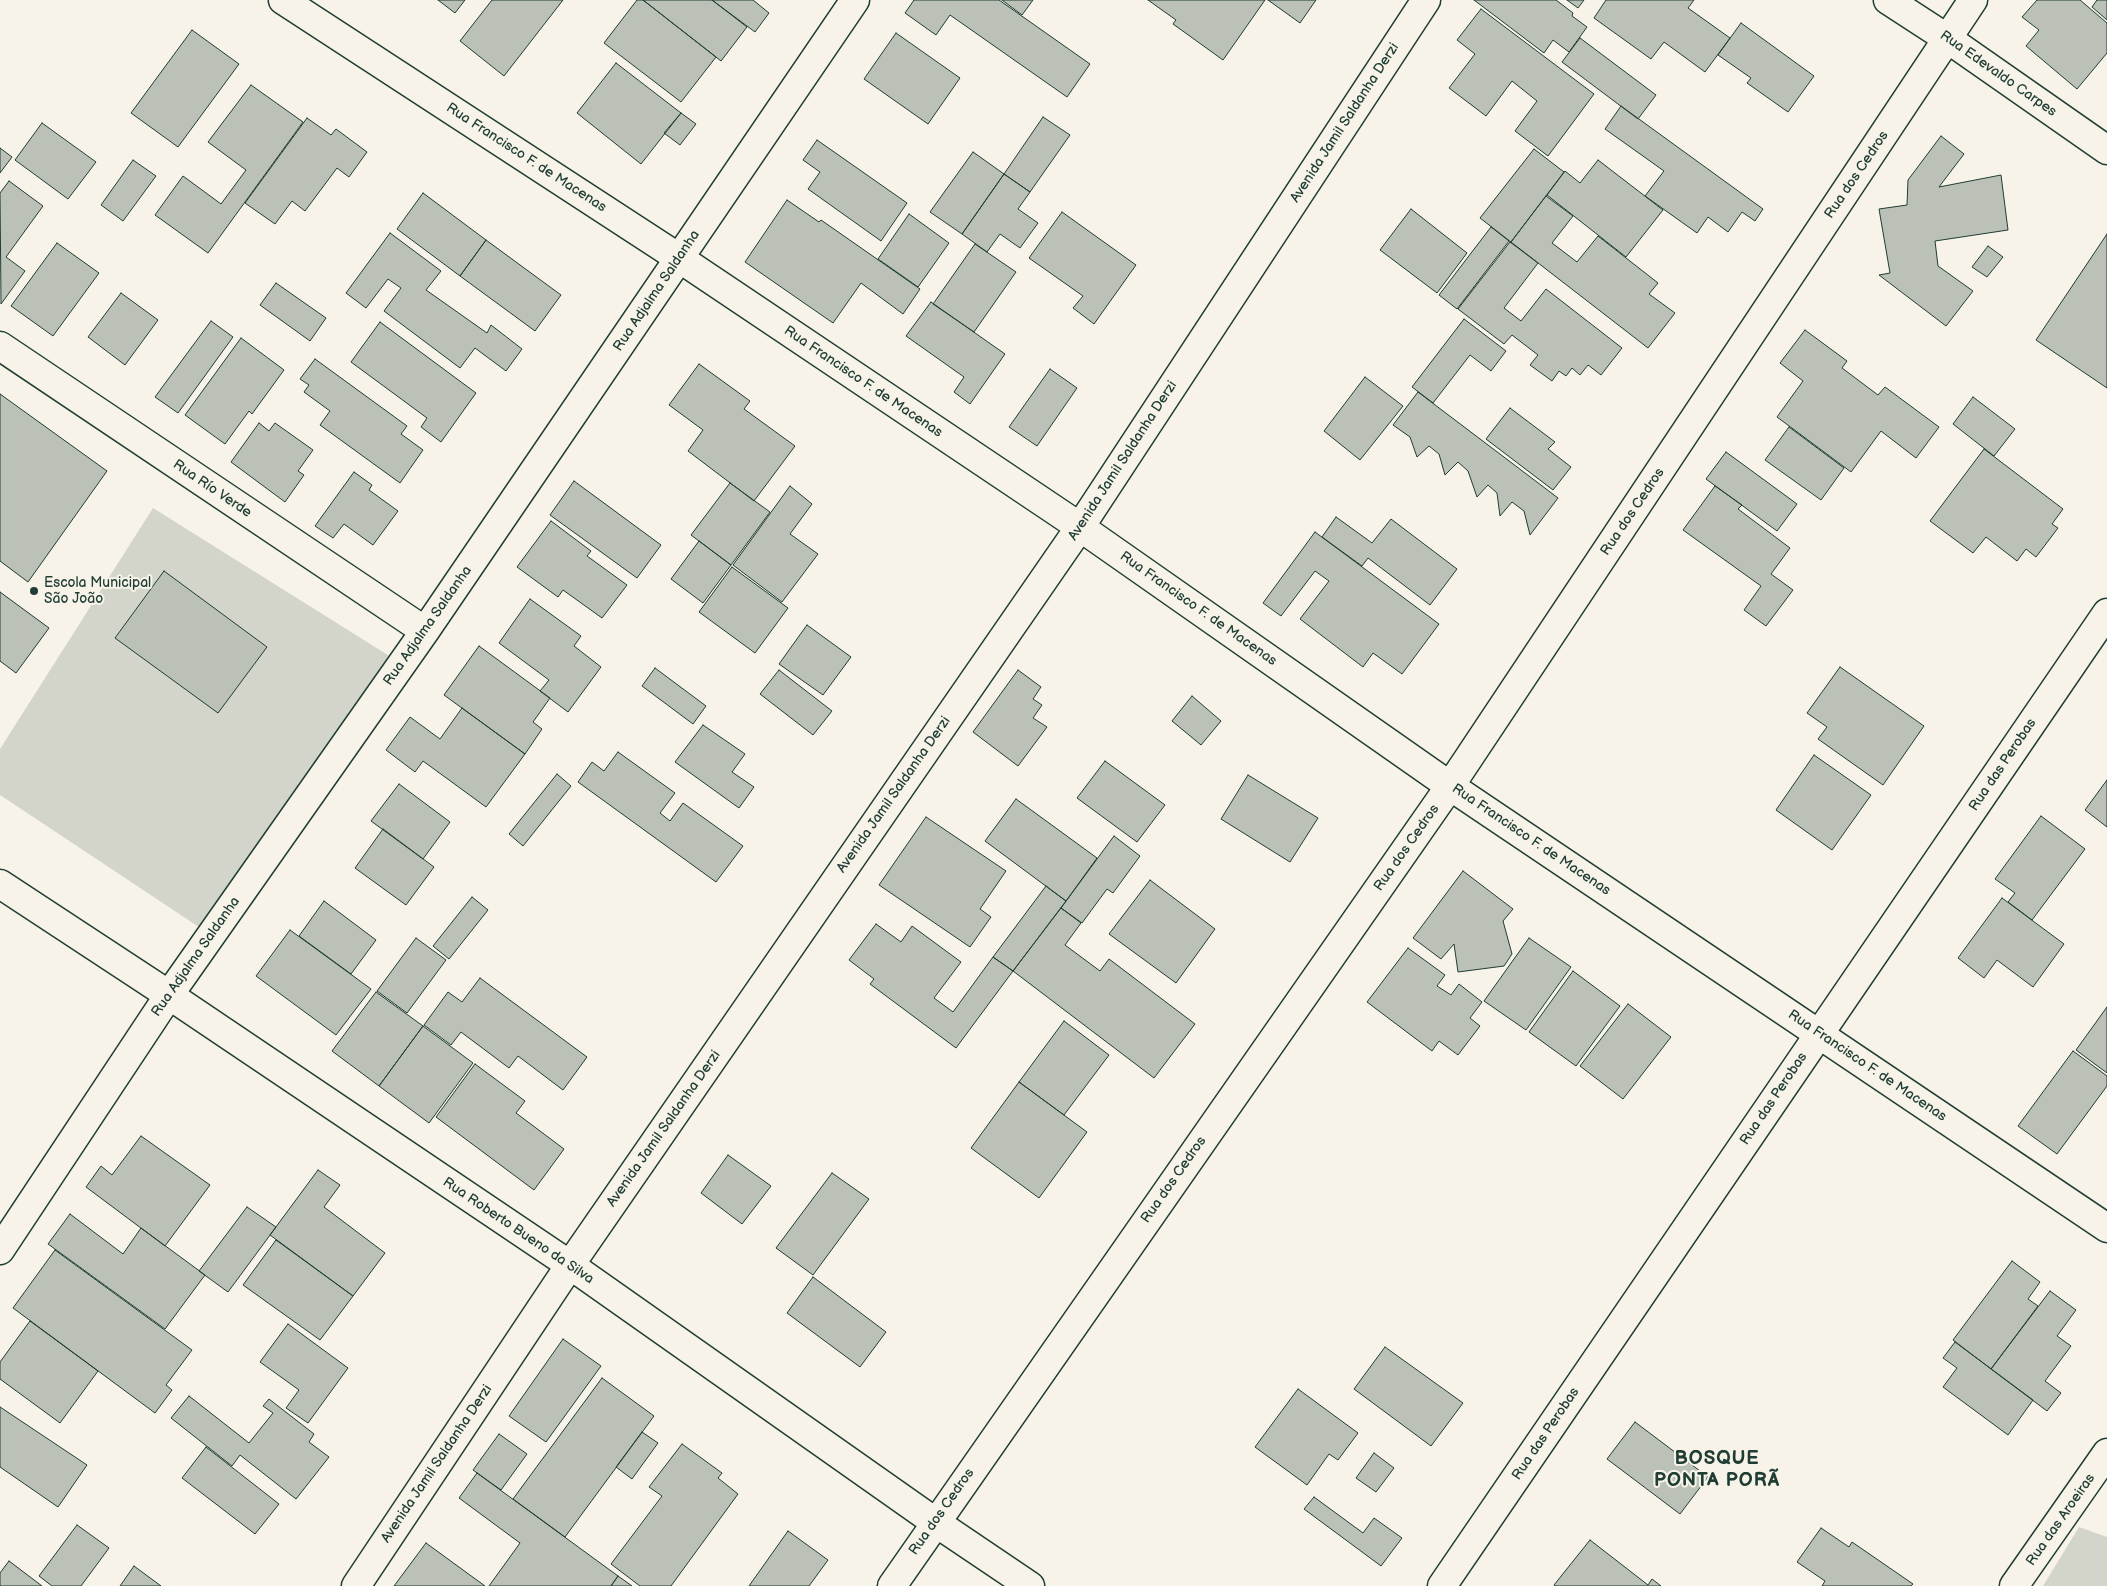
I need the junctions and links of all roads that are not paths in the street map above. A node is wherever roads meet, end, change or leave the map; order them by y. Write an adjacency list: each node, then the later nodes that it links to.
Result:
1 (283, 0): 8 (street, Rua Francisco F. de Macenas)
2 (855, 0): 8 (street, Rua Adjalma Saldanha)
3 (1426, 0): 10 (street, Avenida Jamil Saldanha Derzi)
4 (1888, 0): 6 (street, Rua Edevaldo Carpes)
5 (1973, 0): 6 (street, Rua dos Cedros)
6 (1948, 39): 7 (street, Rua Edevaldo Carpes); 13 (street, Rua dos Cedros)
7 (2107, 150)
8 (679, 258): 10 (street, Rua Francisco F. de Macenas); 12 (street, Rua Adjalma Saldanha)
9 (0, 346): 12 (street, Rua Río Verde)
10 (1080, 527): 13 (street, Rua Francisco F. de Macenas); 19 (street, Avenida Jamil Saldanha Derzi)
11 (2107, 613): 16 (street, Rua das Perobas)
12 (425, 631): 15 (street, Rua Adjalma Saldanha)
13 (1450, 786): 16 (street, Rua Francisco F. de Macenas); 21 (street, Rua dos Cedros)
14 (0, 884): 15 (street, Rua Roberto Bueno da Silva)
15 (169, 994): 18 (street, Rua Adjalma Saldanha); 19 (street, Rua Roberto Bueno da Silva)
16 (1819, 1034): 17 (street, Rua Francisco F. de Macenas); 25 (street, Rua das Perobas)
17 (2107, 1228)
18 (0, 1250)
19 (570, 1265): 21 (street, Rua Roberto Bueno da Silva); 22 (street, Avenida Jamil Saldanha Derzi)
20 (2107, 1453): 26 (street, Rua das Aroeiras)
21 (935, 1522): 23 (street, Rua dos Cedros); 24 (street, Rua Roberto Bueno da Silva)
22 (356, 1586)
23 (892, 1586)
24 (1030, 1586)
25 (1442, 1586)
26 (2014, 1586)

